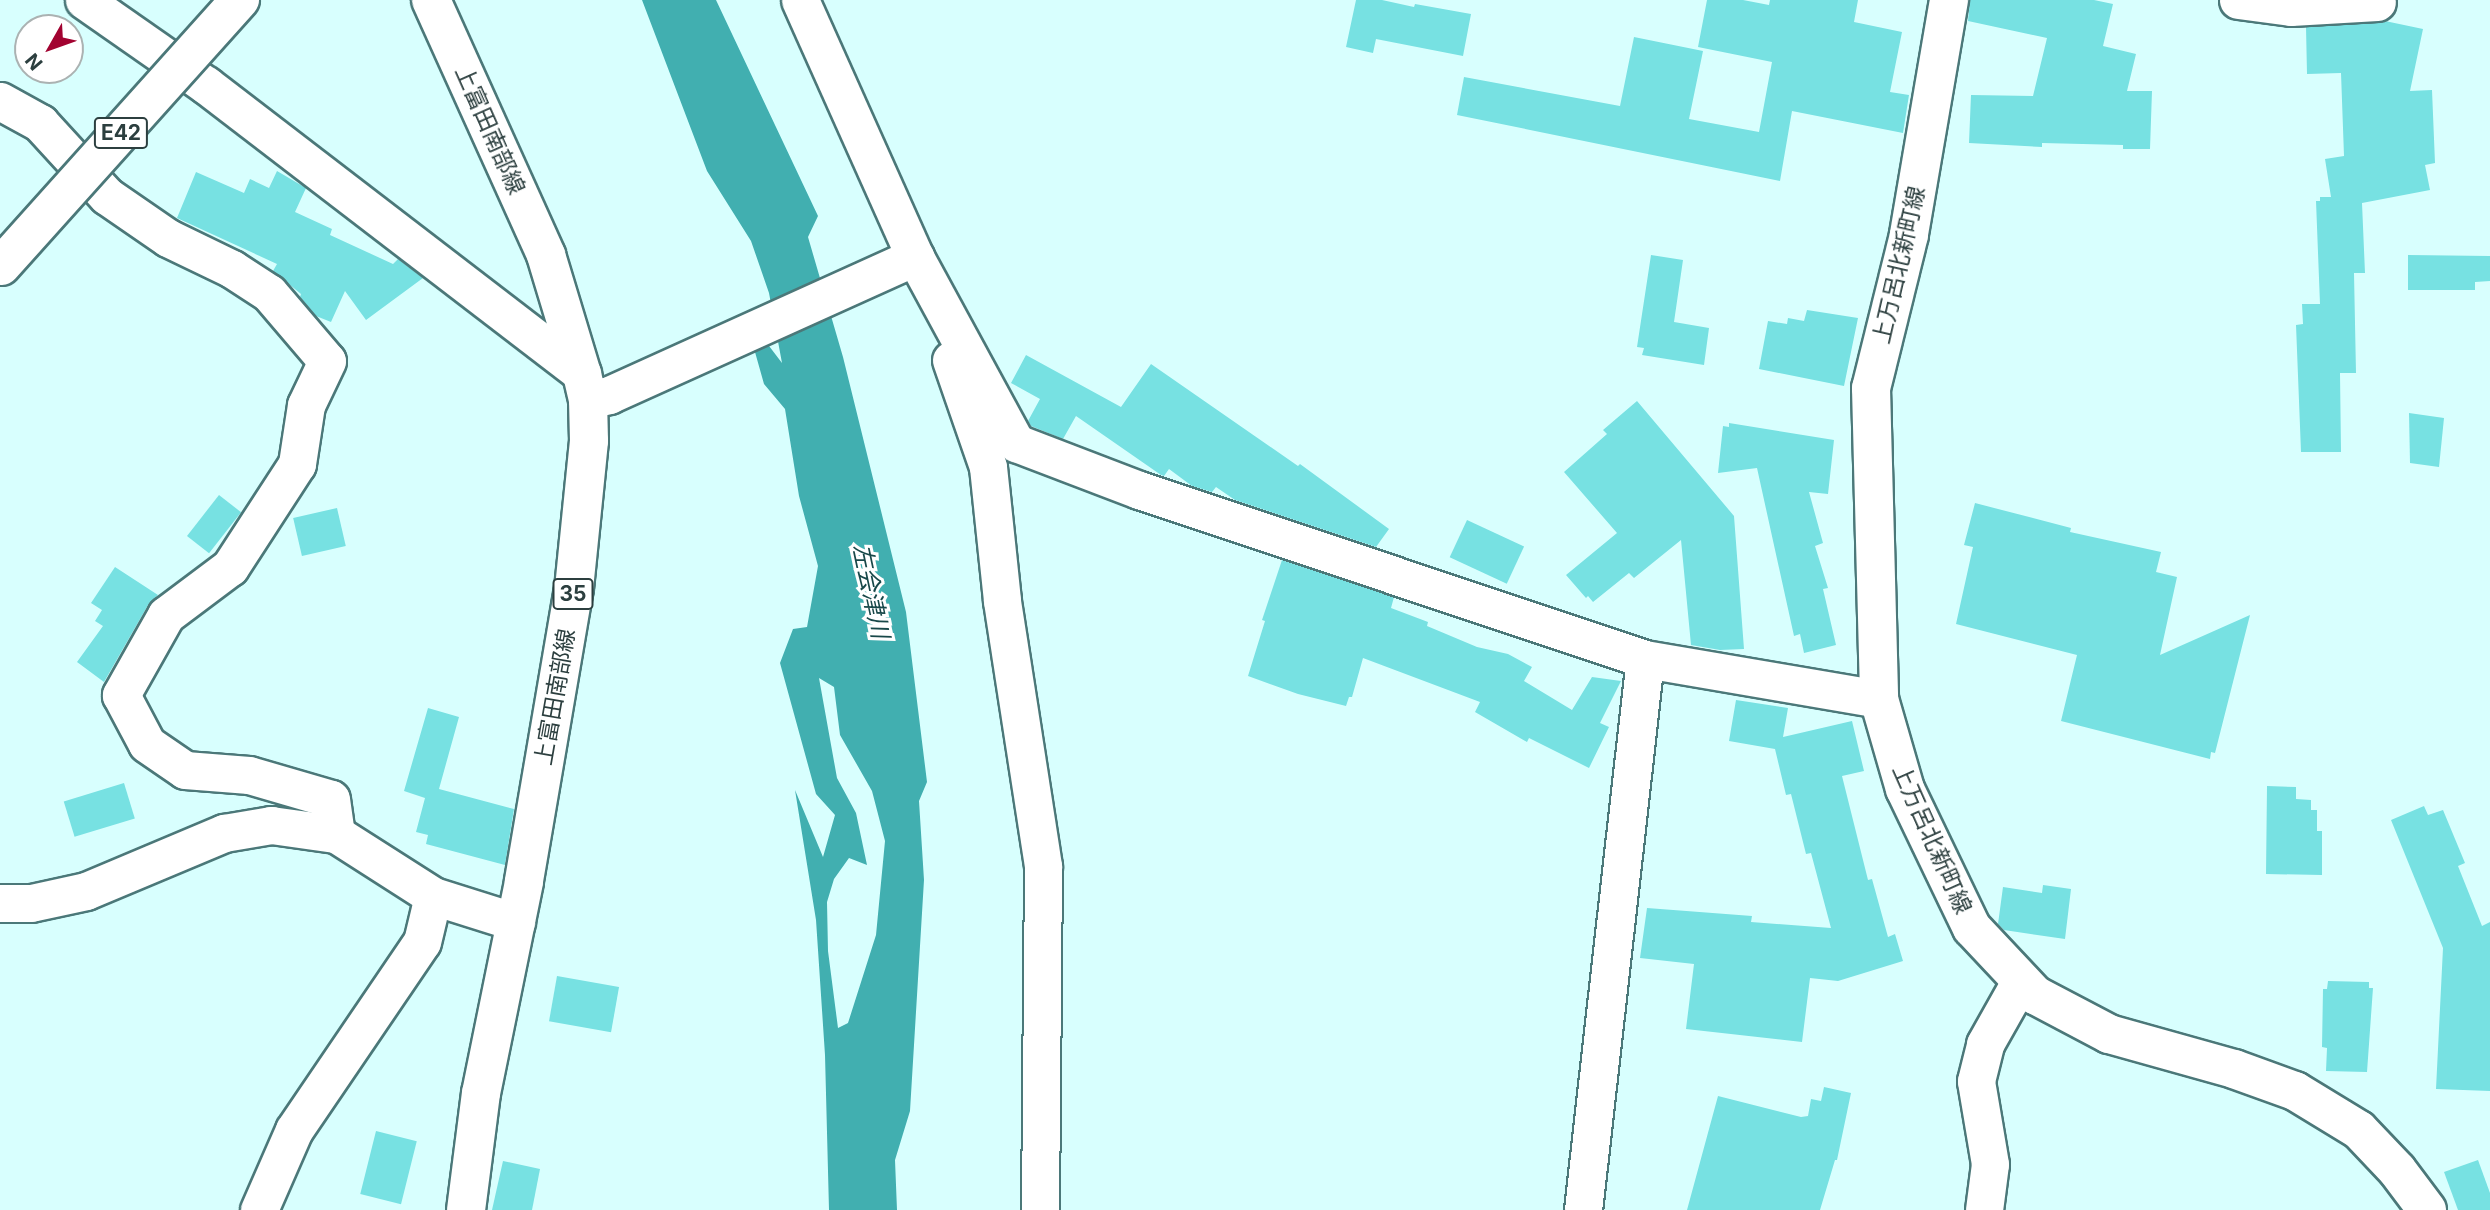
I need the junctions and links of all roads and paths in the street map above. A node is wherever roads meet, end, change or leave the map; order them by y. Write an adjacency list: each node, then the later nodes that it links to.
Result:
1 (84, 0): 11 (street)
2 (240, 0): 10 (main road, E42, bridge)
3 (431, 0): 11 (main road, 上富田南部線 / 35)
4 (800, 0): 9 (street)
5 (1949, 0): 13 (main road, 上万呂北新町線)
6 (2238, 0): 7 (street)
7 (2376, 2)
8 (0, 101): 14 (street)
9 (899, 264): 11 (street); 12 (street); 21 (street)
10 (1, 266)
11 (585, 387): 17 (main road, 上富田南部線 / 35)
12 (1645, 659): 13 (street); 22 (street)
13 (1880, 699): 18 (main road, 上万呂北新町線)
14 (336, 834): 15 (street); 16 (street)
15 (433, 896): 17 (street); 19 (street)
16 (0, 903)
17 (516, 922): 20 (main road, 上富田南部線 / 35)
18 (2021, 980): 23 (street); 24 (main road, 上万呂北新町線)
19 (259, 1210)
20 (466, 1210)
21 (1040, 1210)
22 (1583, 1210)
23 (1984, 1210)
24 (2427, 1210)

